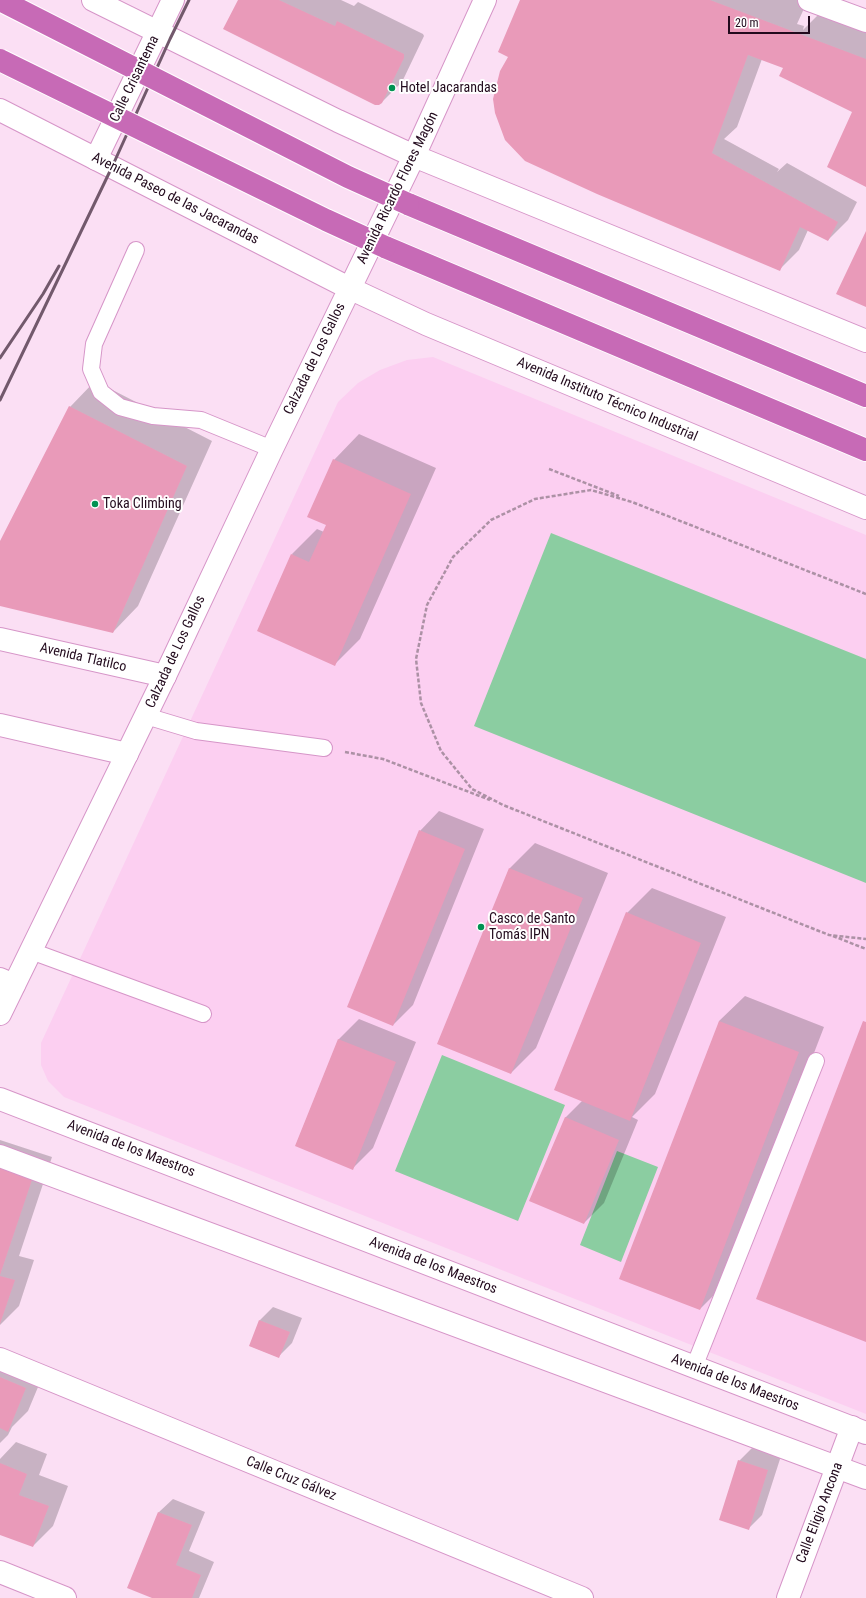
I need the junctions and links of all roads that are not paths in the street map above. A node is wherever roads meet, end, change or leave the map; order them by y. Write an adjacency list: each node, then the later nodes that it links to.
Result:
1 (0, 0): 16 (highway, bridge)
2 (93, 0): 8 (street)
3 (173, 0): 8 (street, Calle Crisantema)
4 (485, 0): 11 (street, Avenida Ricardo Flores Magón)
5 (809, 0): 6 (street)
6 (843, 6): 7 (street)
7 (866, 21)
8 (157, 32): 11 (street); 12 (street, Calle Crisantema)
9 (0, 60): 18 (highway, bridge)
10 (0, 110): 12 (street, Avenida Paseo de las Jacarandas)
11 (414, 156): 14 (street, Avenida Ricardo Flores Magón); 15 (street)
12 (96, 159): 14 (street, Avenida Paseo de las Jacarandas)
13 (136, 250): 17 (lane)
14 (349, 288): 17 (street, Calzada de Los Gallos); 19 (street, Avenida Instituto Técnico Industrial)
15 (866, 341)
16 (866, 396)
17 (272, 449): 21 (street, Calzada de Los Gallos)
18 (866, 450)
19 (866, 508)
20 (0, 639): 21 (street, Avenida Tlatilco)
21 (165, 676): 22 (street, Calzada de Los Gallos)
22 (146, 716): 24 (lane); 25 (street, Calzada de Los Gallos)
23 (0, 725): 25 (street)
24 (324, 748)
25 (127, 754): 26 (street, Calzada de Los Gallos)
26 (31, 950): 27 (street, Calzada de Los Gallos); 29 (lane)
27 (7, 982): 28 (street, Calzada de Los Gallos)
28 (0, 1014)
29 (203, 1014)
30 (816, 1061): 34 (lane)
31 (0, 1099): 34 (street, Avenida de los Maestros)
32 (0, 1156): 36 (street)
33 (0, 1359): 40 (street, Calle Cruz Gálvez)
34 (694, 1368): 35 (street, Avenida de los Maestros)
35 (859, 1430): 36 (street, Calle Eligio Ancona)
36 (838, 1467): 37 (street); 41 (street, Calle Eligio Ancona)
37 (866, 1478)
38 (0, 1572): 39 (street)
39 (65, 1598)
40 (582, 1598)
41 (788, 1598)

